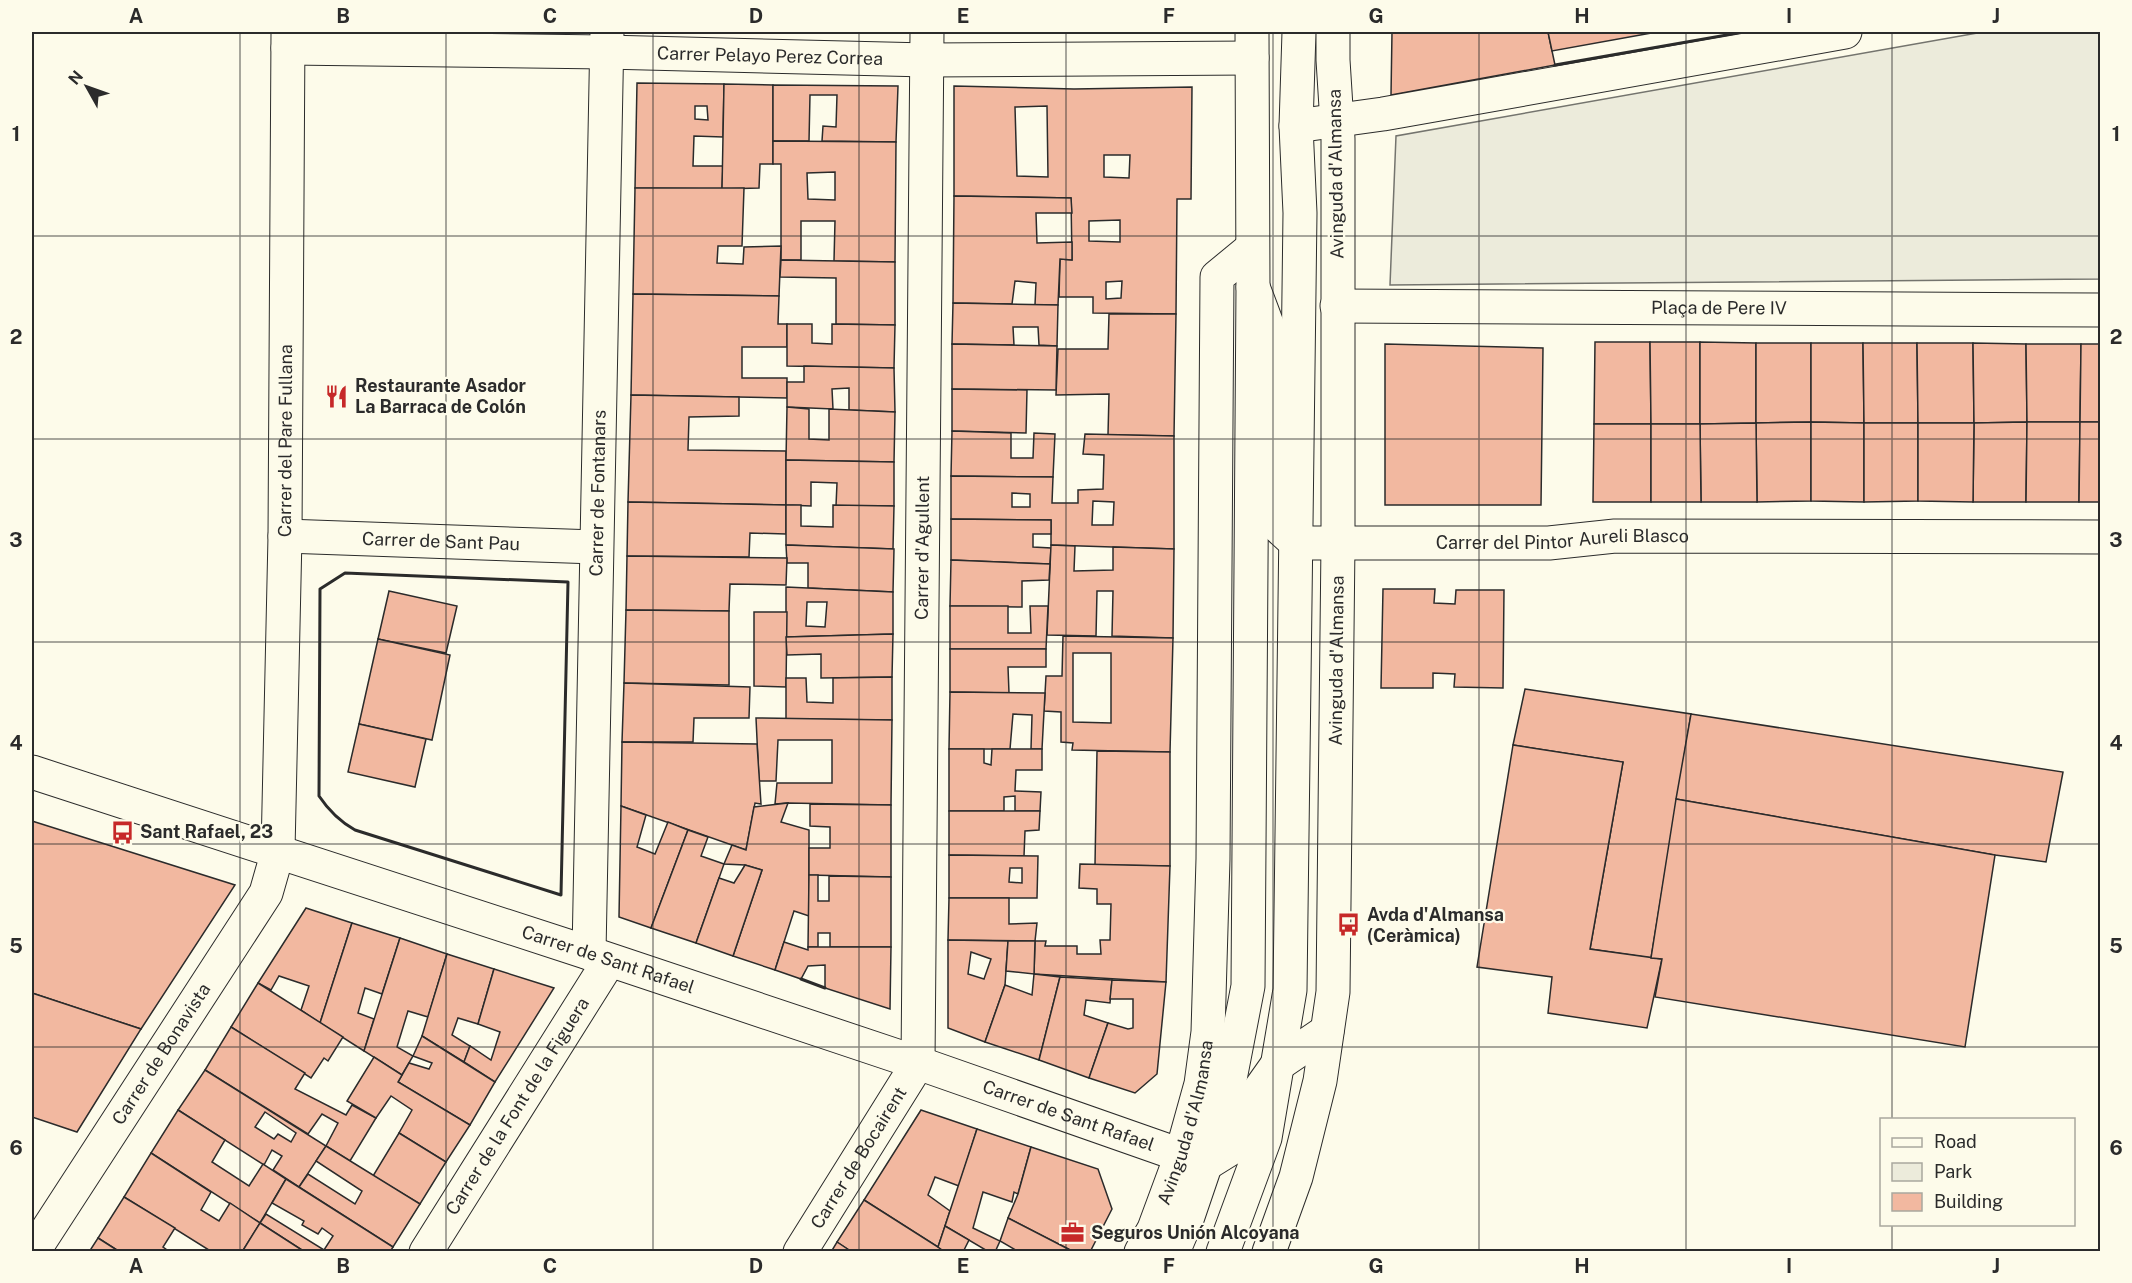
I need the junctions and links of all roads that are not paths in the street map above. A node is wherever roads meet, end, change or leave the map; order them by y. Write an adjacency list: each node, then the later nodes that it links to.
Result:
1 (1299, 32): 9 (street, Avinguda d'Almansa)
2 (1845, 32): 8 (street)
3 (288, 40): 4 (street, Carrer Pelayo Perez Correa); 14 (street, Carrer del Pare Fullana)
4 (607, 41): 6 (street, Carrer Pelayo Perez Correa); 18 (street, Carrer de Fontanars)
5 (1252, 45): 6 (street, Carrer Pelayo Perez Correa); 10 (street, Avinguda d'Almansa)
6 (927, 46): 23 (street, Carrer d'Agullent)
7 (1333, 46): 8 (street, Avinguda d'Almansa); 9 (street, Avinguda d'Almansa)
8 (1338, 120): 9 (street); 12 (street, Avinguda d'Almansa)
9 (1296, 126): 16 (street, Avinguda d'Almansa)
10 (1251, 249): 11 (street, Avinguda d'Almansa); 26 (street, Avinguda d'Almansa)
11 (1253, 287): 16 (street); 26 (street, Avinguda d'Almansa)
12 (1337, 306): 13 (street, Plaça de Pere IV); 17 (street, Avinguda d'Almansa)
13 (2100, 310)
14 (285, 536): 18 (street, Carrer de Sant Pau); 20 (street, Carrer del Pare Fullana)
15 (2100, 537): 17 (street, Carrer del Pintor Aureli Blasco)
16 (1296, 543): 17 (street, Carrer del Pintor Aureli Blasco); 24 (street, Avinguda d'Almansa)
17 (1338, 543): 22 (street, Avinguda d'Almansa)
18 (596, 547): 21 (street, Carrer de Fontanars)
19 (32, 772): 20 (street, Carrer de Sant Rafael)
20 (278, 851): 21 (street, Carrer de Sant Rafael); 27 (street, Carrer de Bonavista)
21 (599, 957): 23 (street, Carrer de Sant Rafael); 28 (street, Carrer de la Font de la Figuera)
22 (1327, 1031): 24 (street); 25 (street, Avinguda d'Almansa)
23 (918, 1063): 26 (street, Carrer de Sant Rafael); 29 (street, Carrer de Bocairent)
24 (1277, 1065): 25 (street); 26 (street); 32 (street, Avinguda d'Almansa)
25 (1308, 1128): 33 (street, Avinguda d'Almansa)
26 (1194, 1160): 30 (street, Avinguda d'Almansa); 31 (street, Avinguda d'Almansa)
27 (33, 1251)
28 (426, 1251)
29 (800, 1251)
30 (1141, 1251)
31 (1173, 1251)
32 (1223, 1251)
33 (1269, 1251)

